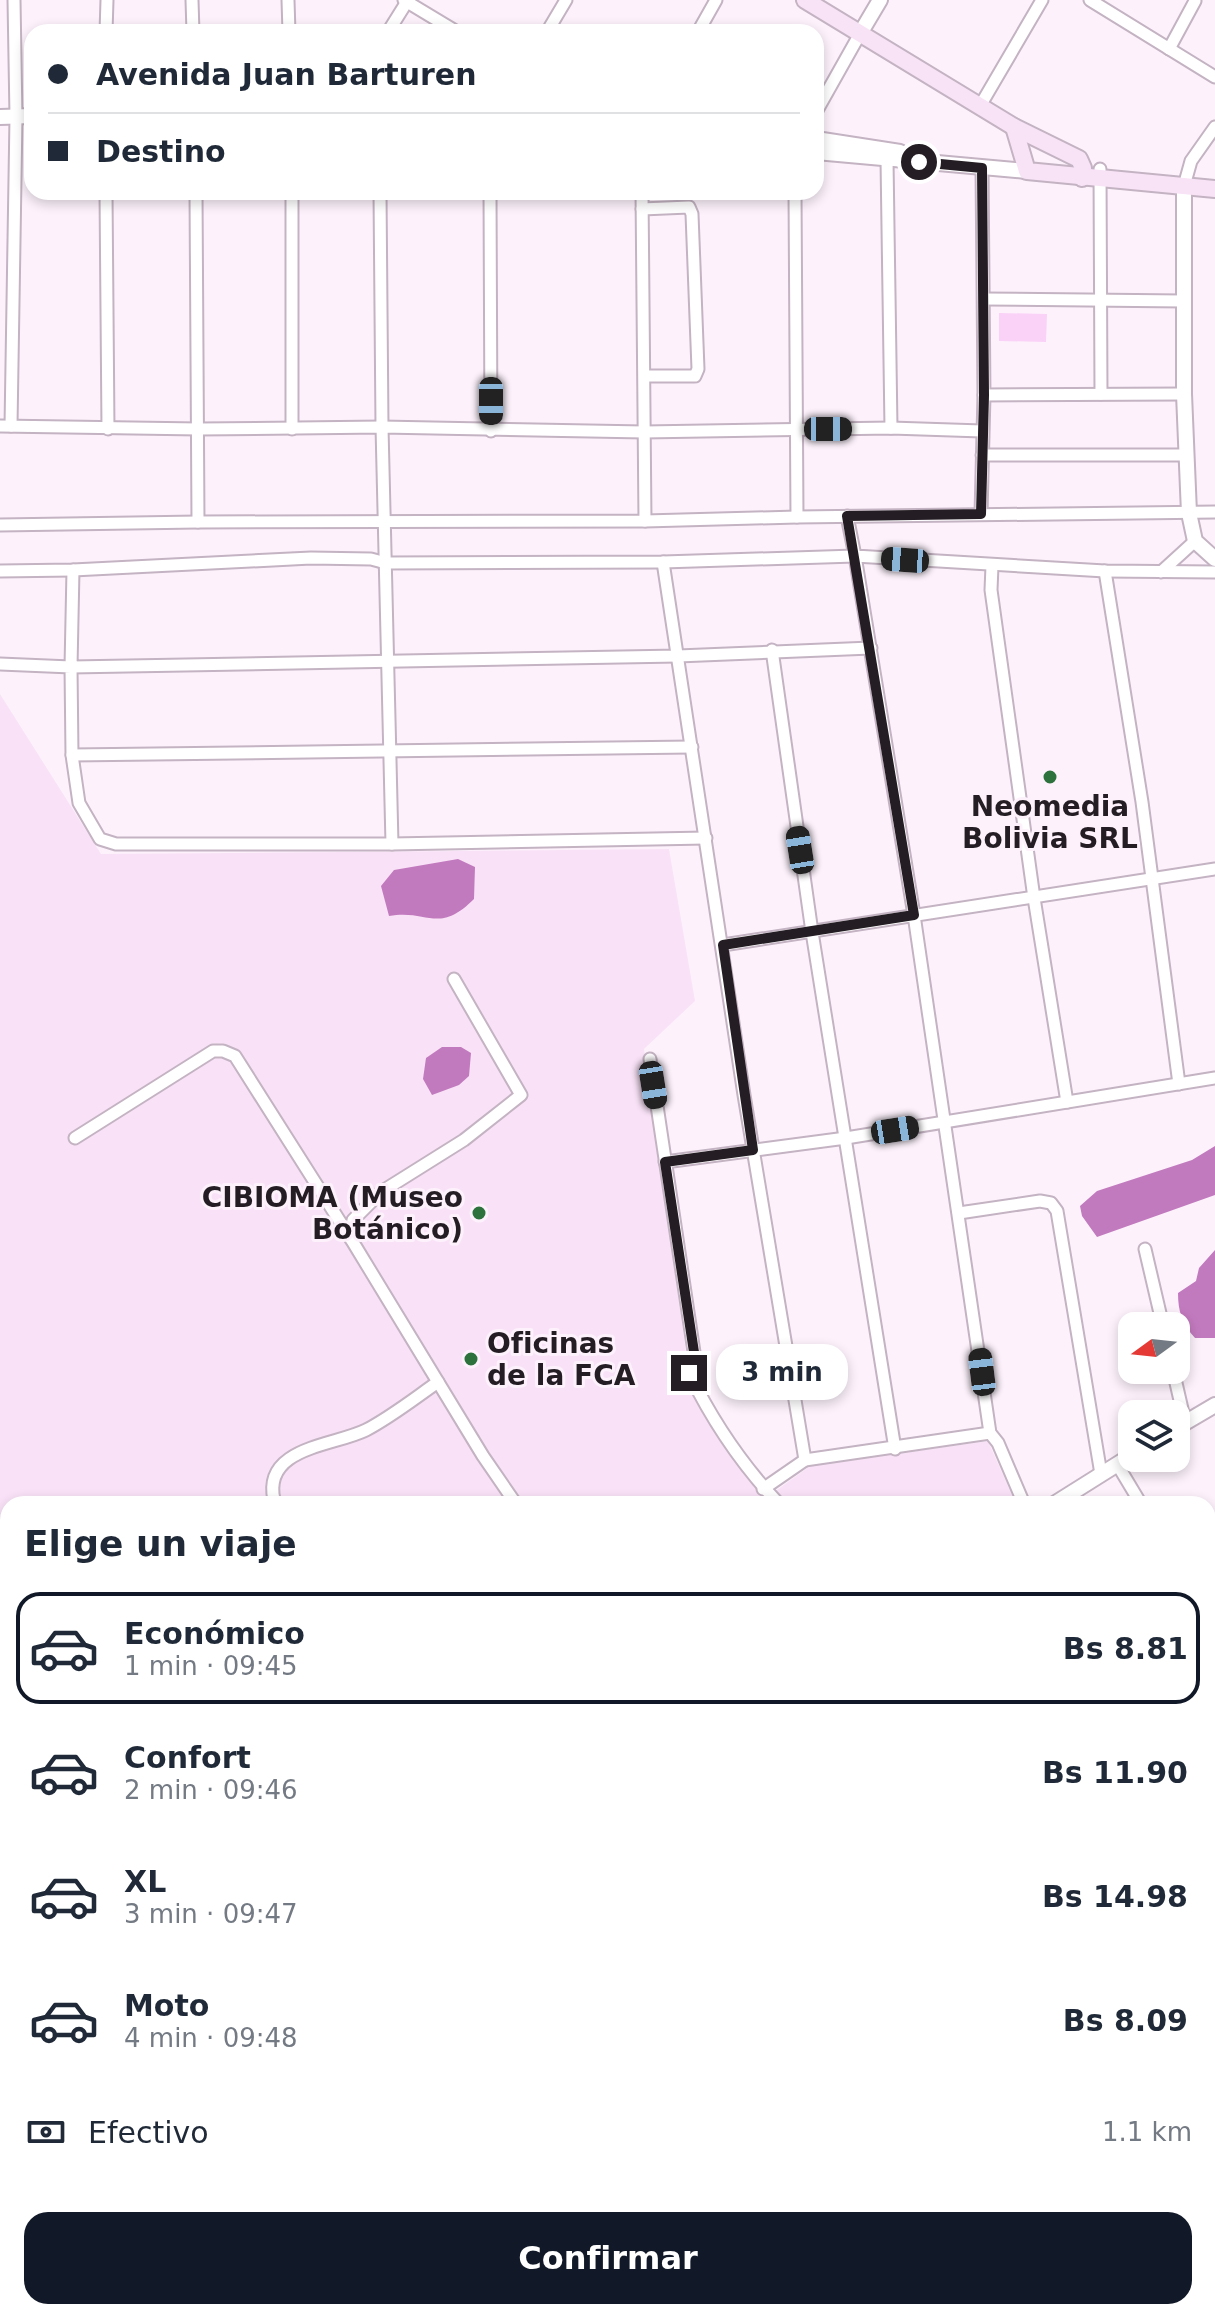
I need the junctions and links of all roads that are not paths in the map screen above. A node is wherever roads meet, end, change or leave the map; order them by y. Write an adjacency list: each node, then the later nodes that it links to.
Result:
1 (14, 0): 27 (street)
2 (107, 0): 13 (street)
3 (192, 0): 14 (street)
4 (288, 0): 15 (street)
5 (406, 0): 16 (street); 17 (street)
6 (566, 0): 18 (street)
7 (716, 0): 19 (street)
8 (805, 0): 20 (main road)
9 (880, 0): 20 (street)
10 (1042, 0): 24 (street)
11 (1090, 0): 21 (street)
12 (1195, 1): 21 (street)
13 (106, 24)
14 (193, 24)
15 (289, 24)
16 (392, 24)
17 (444, 24)
18 (552, 24)
19 (702, 24)
20 (861, 32): 23 (street); 24 (main road)
21 (1169, 49): 22 (street)
22 (1215, 77)
23 (824, 98)
24 (980, 106): 28 (main road)
25 (24, 116): 27 (street)
26 (0, 117): 27 (street)
27 (16, 117): 54 (street)
28 (1014, 127): 33 (main road); 35 (main road)
29 (1215, 127): 37 (street)
30 (824, 140): 33 (street)
31 (824, 153): 32 (street)
32 (887, 160): 34 (street); 56 (street)
33 (1026, 167): 34 (street); 35 (main road)
34 (982, 168): 47 (street)
35 (1092, 174): 37 (main road); 48 (street)
36 (1215, 179): 37 (main road)
37 (1185, 181): 38 (main road); 49 (street)
38 (1215, 189)
39 (106, 200): 57 (street)
40 (196, 200): 58 (street)
41 (292, 200): 59 (street)
42 (380, 200): 55 (street)
43 (490, 200): 61 (street)
44 (642, 200): 46 (street)
45 (795, 200): 60 (street)
46 (642, 209): 50 (street); 50 (street)
47 (984, 299): 48 (street); 53 (street)
48 (1100, 300): 49 (street); 51 (street)
49 (1183, 301): 52 (street)
50 (645, 376): 63 (street)
51 (1101, 394): 52 (street); 53 (street)
52 (1184, 394): 65 (street)
53 (984, 395): 62 (street)
54 (6, 426): 57 (street)
55 (382, 427): 59 (street); 61 (street); 71 (street)
56 (891, 428): 60 (street); 62 (street)
57 (108, 429): 58 (street)
58 (199, 429): 59 (street); 73 (street)
59 (292, 429)
60 (797, 429): 63 (street); 70 (street)
61 (491, 431): 63 (street)
62 (982, 431): 64 (street)
63 (644, 432): 72 (street)
64 (982, 455): 65 (street); 68 (street)
65 (1185, 455): 67 (street)
66 (1215, 512): 67 (street)
67 (1189, 513): 68 (street); 75 (street)
68 (981, 514): 69 (street)
69 (847, 516): 70 (street); 76 (street)
70 (797, 517): 72 (street)
71 (384, 521): 72 (street); 73 (street); 79 (street)
72 (645, 521)
73 (198, 522): 74 (street)
74 (0, 525)
75 (1195, 541): 77 (street); 84 (street)
76 (855, 556): 78 (street); 80 (street); 86 (street)
77 (1215, 559)
78 (663, 562): 79 (street); 88 (street)
79 (386, 563): 81 (street); 89 (street)
80 (992, 566): 83 (street); 99 (street)
81 (73, 570): 82 (street); 91 (street)
82 (0, 571)
83 (1105, 571): 84 (street); 98 (street)
84 (1161, 572): 85 (street)
85 (1215, 572)
86 (871, 648): 87 (street); 100 (street)
87 (772, 650): 88 (street); 101 (street)
88 (678, 656): 89 (street); 92 (street)
89 (388, 662): 91 (street); 93 (street)
90 (0, 664): 91 (street)
91 (71, 667): 94 (street)
92 (692, 747): 93 (street); 95 (street)
93 (389, 753): 94 (street); 96 (street)
94 (72, 755): 96 (street)
95 (706, 838): 96 (street); 102 (street)
96 (392, 844)
97 (1215, 869): 98 (street)
98 (1151, 879): 99 (street); 106 (street)
99 (1034, 898): 100 (street); 107 (street)
100 (914, 915): 101 (street); 108 (street)
101 (812, 932): 102 (street); 110 (street)
102 (723, 945): 111 (street)
103 (454, 979): 114 (street)
104 (650, 1059): 112 (street)
105 (1215, 1078): 106 (street)
106 (1179, 1084): 107 (street)
107 (1067, 1102): 108 (street)
108 (945, 1122): 110 (street); 113 (street)
109 (75, 1138): 114 (street)
110 (846, 1138): 111 (street); 121 (street)
111 (753, 1150): 112 (street); 122 (street)
112 (665, 1162): 125 (street)
113 (959, 1213): 120 (street); 124 (street)
114 (351, 1239): 117 (street)
115 (1145, 1249): 116 (street)
116 (1160, 1312)
117 (438, 1382): 126 (street); 127 (street)
118 (1215, 1405): 119 (street)
119 (1190, 1419)
120 (990, 1433): 121 (street); 129 (street)
121 (895, 1449): 122 (street)
122 (805, 1460): 125 (street)
123 (1117, 1464): 124 (street); 131 (street)
124 (1101, 1474): 130 (street)
125 (763, 1489): 128 (street)
126 (274, 1496)
127 (510, 1496)
128 (770, 1496)
129 (1021, 1496)
130 (1067, 1496)
131 (1136, 1496)

